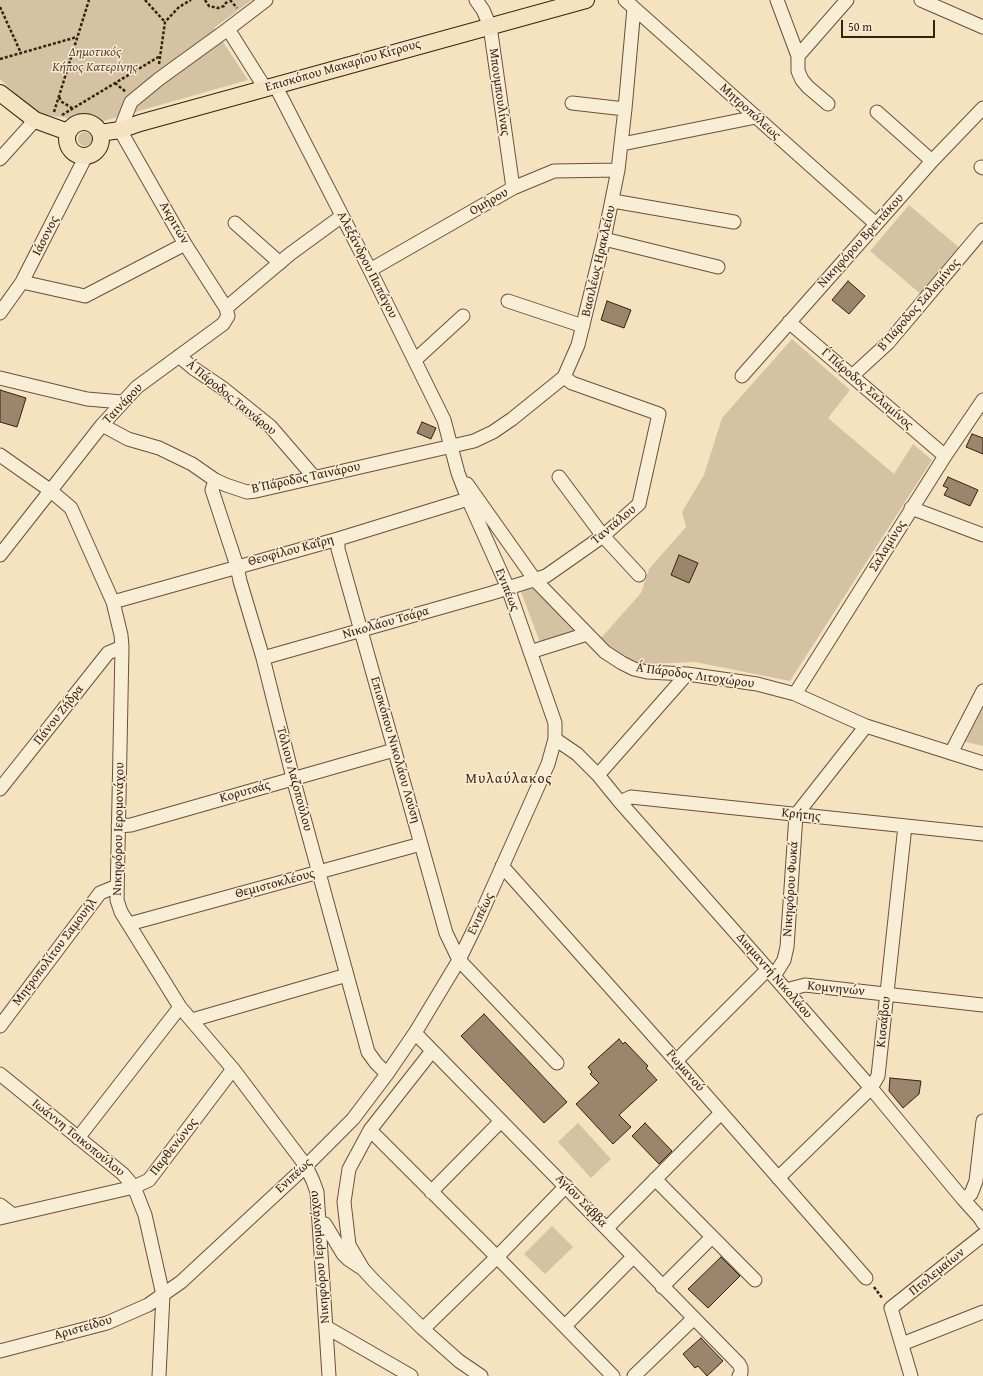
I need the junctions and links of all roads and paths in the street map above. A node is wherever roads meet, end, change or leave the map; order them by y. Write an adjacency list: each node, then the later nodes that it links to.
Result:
1 (89, 0): 19 (path)
2 (145, 0): 15 (path)
3 (192, 0): 15 (path)
4 (205, 0): 5 (path)
5 (229, 0): 14 (path)
6 (266, 0): 18 (street)
7 (476, 0): 16 (street, Μπουμπουλίνας)
8 (586, 0): 16 (main road, Επισκόπου Μακαρίου Κίτρους)
9 (777, 0): 22 (street)
10 (847, 0): 22 (street)
11 (921, 0): 17 (street)
12 (629, 4): 34 (street, Βασιλέως Ηρακλείου); 37 (street, Μητροπόλεως)
13 (0, 7): 20 (path)
14 (240, 11)
15 (165, 22): 21 (path)
16 (490, 26): 26 (main road, Επισκόπου Μακαρίου Κίτρους); 48 (street, Μπουμπουλίνας)
17 (983, 27)
18 (228, 29): 26 (street, Αλεξάνδρου Παπάγου); 40 (street)
19 (77, 37): 20 (path); 29 (path)
20 (21, 53): 23 (path)
21 (160, 56): 24 (path); 25 (path)
22 (798, 56): 31 (street)
23 (0, 59)
24 (158, 68)
25 (115, 83): 28 (path); 33 (path)
26 (270, 87): 40 (main road, Επισκόπου Μακαρίου Κίτρους); 50 (street, Αλεξάνδρου Παπάγου)
27 (0, 93): 39 (main road)
28 (130, 95)
29 (59, 97): 33 (path); 36 (path)
30 (572, 103): 34 (street)
31 (828, 104)
32 (983, 108): 46 (street, Νικηφόρου Βρεττάκου)
33 (72, 109): 38 (path)
34 (625, 109): 43 (street, Βασιλέως Ηρακλείου)
35 (876, 112): 46 (street)
36 (53, 115)
37 (756, 117): 43 (street); 53 (street, Μητροπόλεως)
38 (56, 118)
39 (35, 120): 41 (main road); 45 (street)
40 (120, 130): 42 (main road, Επισκόπου Μακαρίου Κίτρους); 56 (street, Ακριτών)
41 (68, 132): 42 (main road); 44 (main road)
42 (100, 133): 44 (main road)
43 (622, 144): 47 (street, Βασιλέως Ηρακλείου)
44 (86, 156): 60 (street, Ιάσονος)
45 (0, 160)
46 (932, 161): 53 (street, Νικηφόρου Βρεττάκου)
47 (618, 170): 48 (street, Ομήρου); 49 (street, Βασιλέως Ηρακλείου)
48 (513, 188): 59 (street, Ομήρου)
49 (613, 201): 51 (street); 55 (street, Βασιλέως Ηρακλείου)
50 (342, 216): 57 (street, Ταινάρου); 59 (street, Αλεξάνδρου Παπάγου)
51 (734, 222)
52 (235, 223): 57 (street)
53 (876, 224): 65 (street, Νικηφόρου Βρεττάκου)
54 (983, 230): 70 (street, Β΄ Πάροδος Σαλαμίνος)
55 (604, 239): 58 (street); 66 (street, Βασιλέως Ηρακλείου)
56 (185, 244): 60 (street); 62 (street, Ακριτών)
57 (280, 263): 62 (street, Ταινάρου)
58 (718, 267)
59 (370, 270): 68 (street, Αλεξάνδρου Παπάγου)
60 (22, 282): 63 (street, Ιάσονος)
61 (508, 301): 66 (street)
62 (227, 312): 67 (street, Ταινάρου)
63 (0, 313)
64 (463, 316): 68 (street)
65 (789, 322): 69 (street, Νικηφόρου Βρεττάκου); 70 (street, Γ΄ Πάροδος Σαλαμίνος)
66 (583, 326): 71 (street, Βασιλέως Ηρακλείου)
67 (179, 356): 74 (street, Ταινάρου); 80 (street, Α΄ Πάροδος Ταινάρου)
68 (415, 360): 76 (street, Αλεξάνδρου Παπάγου)
69 (742, 376)
70 (852, 376): 78 (street, Γ΄ Πάροδος Σαλαμίνος)
71 (564, 377): 76 (street, Βασιλέως Ηρακλείου); 86 (street, Ταντάλου)
72 (0, 378): 74 (street)
73 (983, 400): 78 (street, Σαλαμίνος)
74 (122, 402): 75 (street, Ταινάρου)
75 (102, 426): 82 (street, Β΄ Πάροδος Ταινάρου); 83 (street, Ταινάρου)
76 (451, 447): 79 (street, Ενιπέως); 80 (street, Β΄ Πάροδος Ταινάρου)
77 (0, 455): 83 (street, Νικηφόρου Ιερομονάχου)
78 (944, 456): 85 (street, Σαλαμίνος)
79 (458, 473): 84 (street, Ενιπέως); 92 (street, Α΄ Πάροδος Λιτοχώρου)
80 (314, 477): 82 (street, Β΄ Πάροδος Ταινάρου)
81 (559, 477): 86 (street)
82 (215, 480): 90 (street, Τόλιου Λαζοπούλου)
83 (51, 491): 89 (street, Ταινάρου); 94 (street, Νικηφόρου Ιερομονάχου)
84 (468, 499): 88 (street, Θεοφίλου Καΐρη); 93 (street, Ενιπέως)
85 (911, 508): 87 (street); 102 (street, Σαλαμίνος)
86 (603, 536): 91 (street); 92 (street, Ταντάλου)
87 (983, 536)
88 (338, 539): 90 (street, Θεοφίλου Καΐρη); 95 (street, Επισκόπου Νικολάου Λούση)
89 (0, 555)
90 (237, 566): 94 (street, Θεοφίλου Καΐρη); 99 (street, Τόλιου Λαζοπούλου)
91 (639, 575)
92 (535, 580): 93 (street, Ταντάλου); 96 (street, Α΄ Πάροδος Λιτοχώρου)
93 (508, 588): 95 (street, Νικολάου Τσάρα); 98 (street, Ενιπέως)
94 (113, 602): 97 (street, Νικηφόρου Ιερομονάχου)
95 (361, 630): 99 (street, Νικολάου Τσάρα); 105 (street, Επισκόπου Νικολάου Λούση)
96 (588, 634): 98 (street); 100 (street, Α΄ Πάροδος Λιτοχώρου)
97 (122, 647): 110 (street, Πάνου Ζήδρα); 113 (street, Νικηφόρου Ιερομονάχου)
98 (530, 652): 104 (street, Ενιπέως)
99 (263, 658): 109 (street, Τόλιου Λαζοπούλου)
100 (687, 674): 102 (street, Α΄ Πάροδος Λιτοχώρου); 108 (street)
101 (983, 691): 106 (street)
102 (795, 694): 103 (street, Α΄ Πάροδος Λιτοχώρου)
103 (866, 726): 106 (street, Α΄ Πάροδος Λιτοχώρου); 112 (street)
104 (555, 739): 108 (street, Διαμαντή Νικολάου); 117 (street, Ενιπέως)
105 (394, 750): 109 (street, Κορυτσάς); 116 (street, Επισκόπου Νικολάου Λούση)
106 (950, 753): 107 (street, Α΄ Πάροδος Λιτοχώρου)
107 (983, 764)
108 (598, 775): 111 (street, Διαμαντή Νικολάου)
109 (293, 778): 113 (street, Κορυτσάς); 118 (street, Τόλιου Λαζοπούλου)
110 (0, 789)
111 (620, 802): 112 (street, Κρήτης); 122 (street, Διαμαντή Νικολάου)
112 (796, 815): 114 (street, Κρήτης); 122 (street, Νικηφόρου Φωκά)
113 (118, 826): 119 (street, Νικηφόρου Ιερομονάχου)
114 (905, 826): 115 (street, Κρήτης); 125 (street, Κισσάβου)
115 (983, 834)
116 (421, 844): 118 (street, Θεμιστοκλέους); 121 (street, Επισκόπου Νικολάου Λούση)
117 (502, 866): 121 (street, Ενιπέως); 132 (street, Ρωμανού)
118 (319, 872): 120 (street, Θεμιστοκλέους); 123 (street, Τόλιου Λαζοπούλου)
119 (116, 886): 120 (street, Νικηφόρου Ιερομονάχου); 129 (street, Μητροπολίτου Σαμουήλ)
120 (129, 924): 127 (street, Νικηφόρου Ιερομονάχου)
121 (458, 960): 130 (street, Ενιπέως); 133 (street, Επισκόπου Νικολάου Λούση)
122 (771, 973): 124 (street, Διαμαντή Νικολάου); 132 (street, Νικηφόρου Φωκά)
123 (347, 975): 128 (street); 136 (street, Τόλιου Λαζοπούλου)
124 (786, 990): 125 (street, Κομνηνών); 137 (street, Διαμαντή Νικολάου)
125 (887, 995): 126 (street, Κομνηνών); 137 (street, Κισσάβου)
126 (983, 1005)
127 (180, 1007): 128 (street, Νικηφόρου Ιερομονάχου); 142 (street)
128 (192, 1020): 134 (street, Νικηφόρου Ιερομονάχου)
129 (0, 1026)
130 (415, 1033): 131 (street, Αγίου Σάββα); 136 (street, Ενιπέως)
131 (432, 1051): 139 (street, Αγίου Σάββα); 141 (street)
132 (676, 1061): 138 (street, Ρωμανού)
133 (557, 1063)
134 (234, 1069): 143 (street, Νικηφόρου Ιερομονάχου); 147 (street, Παρθενώνος)
135 (0, 1074): 142 (street, Ιωάννη Τσικοπούλου)
136 (387, 1074): 143 (street, Ενιπέως)
137 (871, 1088): 144 (street, Κισσάβου); 149 (street, Διαμαντή Νικολάου)
138 (721, 1113): 144 (street, Ρωμανού); 145 (street)
139 (501, 1121): 146 (street, Αγίου Σάββα); 148 (street)
140 (983, 1121): 149 (street)
141 (370, 1130): 148 (street); 160 (street)
142 (78, 1138): 147 (street, Ιωάννη Τσικοπούλου)
143 (306, 1166): 153 (street, Νικηφόρου Ιερομονάχου); 164 (street, Ενιπέως)
144 (778, 1178): 161 (street, Ρωμανού)
145 (655, 1179): 155 (street); 157 (street)
146 (566, 1186): 155 (street, Αγίου Σάββα); 158 (street)
147 (134, 1187): 151 (street, Παρθενώνος); 164 (street, Ιωάννη Τσικοπούλου)
148 (431, 1192): 158 (street)
149 (963, 1200): 154 (street, Διαμαντή Νικολάου)
150 (0, 1204): 151 (street)
151 (13, 1215): 152 (street, Παρθενώνος)
152 (0, 1218)
153 (319, 1223): 160 (street); 169 (street, Νικηφόρου Ιερομονάχου)
154 (983, 1223)
155 (607, 1228): 159 (street, Αγίου Σάββα)
156 (983, 1235): 165 (street, Πτολεμαίων)
157 (712, 1237): 162 (street); 163 (street)
158 (497, 1257): 168 (street); 170 (street)
159 (633, 1257): 163 (street, Αγίου Σάββα); 168 (street)
160 (363, 1269): 170 (street)
161 (866, 1278): 165 (path)
162 (755, 1280)
163 (662, 1287): 167 (street, Αγίου Σάββα)
164 (163, 1295): 172 (street, Αριστείδου); 174 (street, Ιωάννη Τσικοπούλου)
165 (891, 1308): 171 (street)
166 (983, 1312): 171 (street)
167 (694, 1318): 173 (street, Αγίου Σάββα); 179 (street)
168 (565, 1326): 178 (street)
169 (326, 1327): 175 (street, Νικηφόρου Ιερομονάχου); 176 (street)
170 (422, 1329): 177 (street)
171 (902, 1344): 180 (street)
172 (0, 1351)
173 (740, 1374)
174 (159, 1376)
175 (329, 1376)
176 (411, 1376)
177 (481, 1376)
178 (613, 1376)
179 (634, 1376)
180 (911, 1376)

